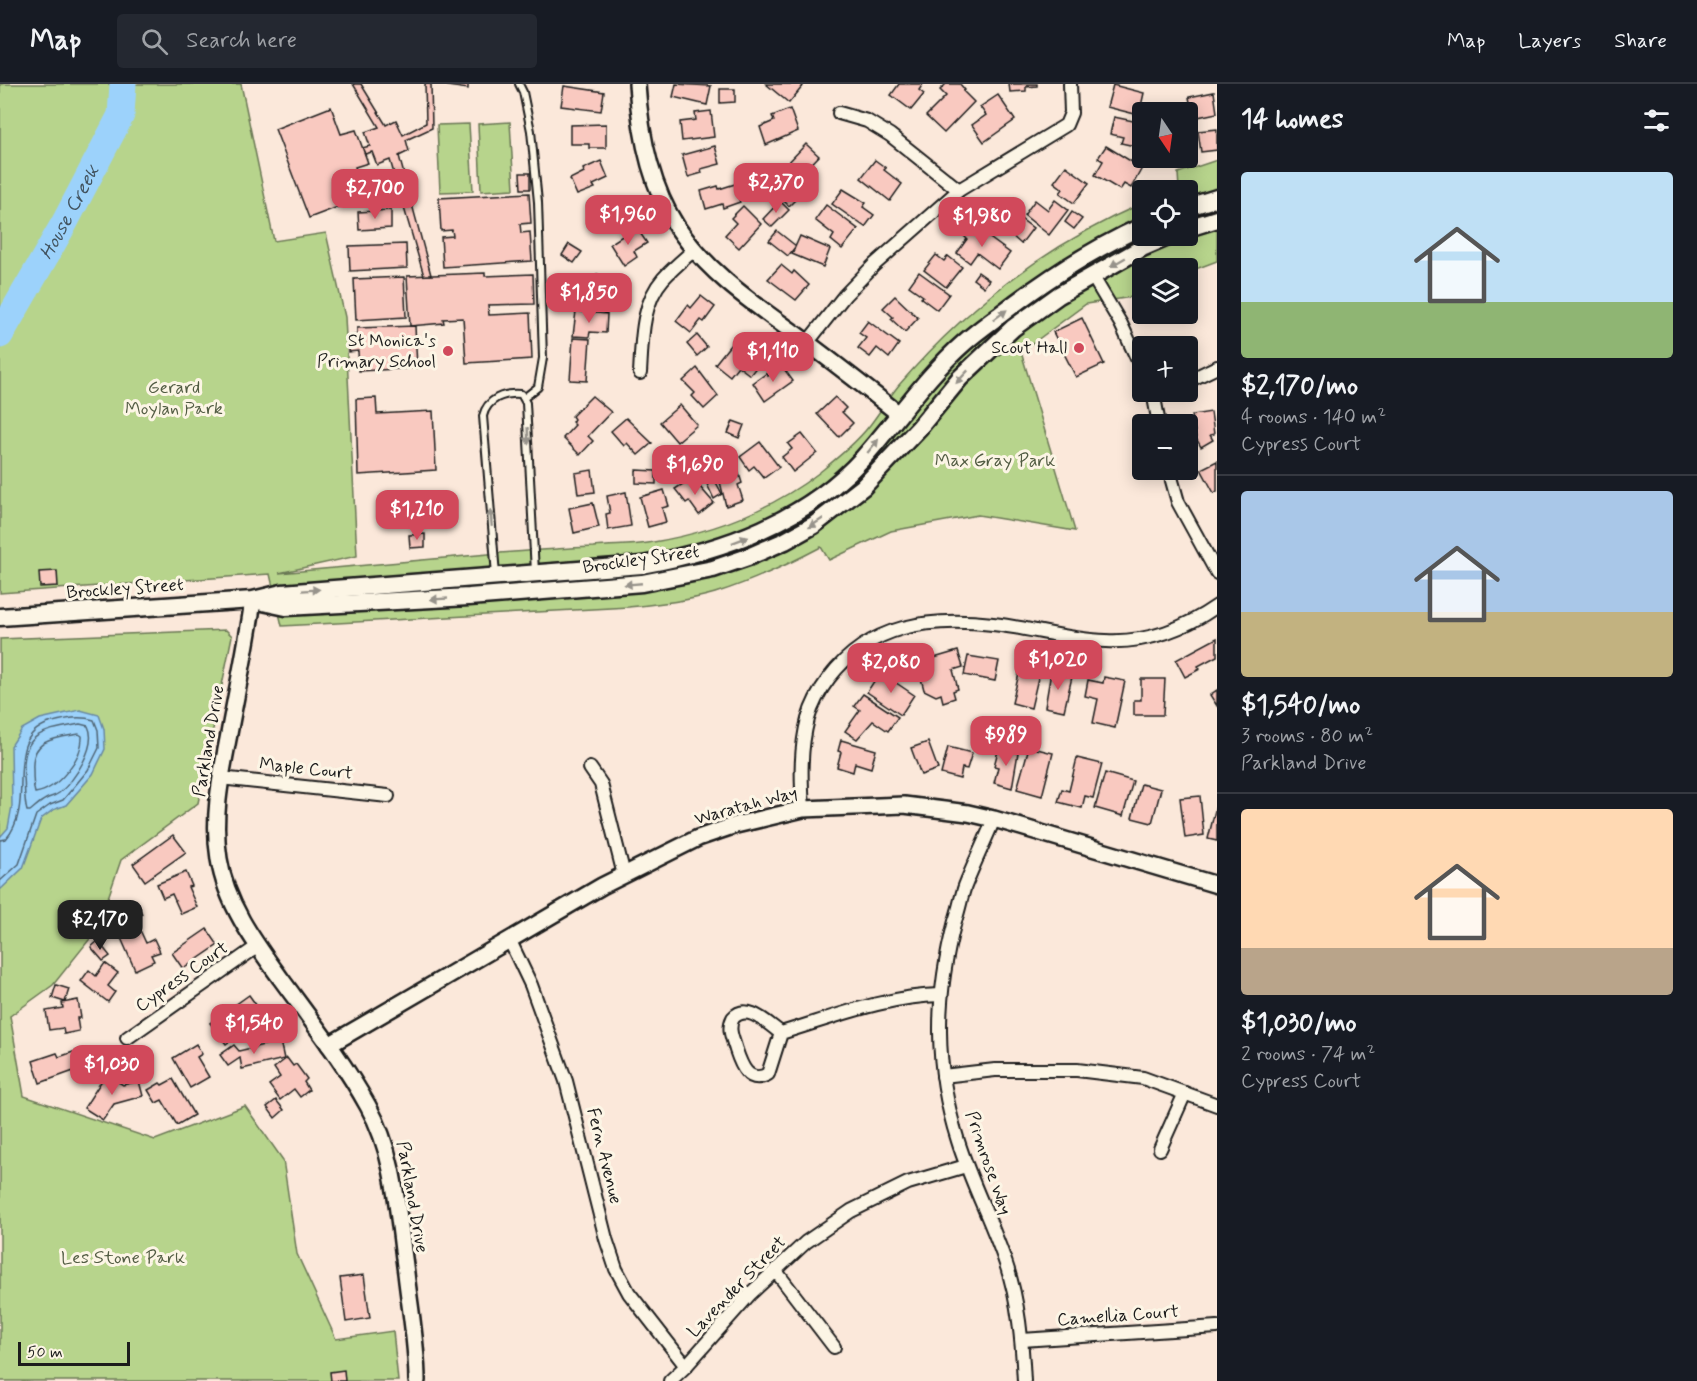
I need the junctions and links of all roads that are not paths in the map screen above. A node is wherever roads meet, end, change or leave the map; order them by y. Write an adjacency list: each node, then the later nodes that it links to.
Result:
1 (519, 84): 20 (lane)
2 (637, 84): 12 (street)
3 (1070, 84): 5 (street)
4 (839, 113): 5 (street)
5 (959, 190): 15 (street)
6 (1217, 198): 7 (main road)
7 (1198, 204)
8 (1217, 219): 9 (main road)
9 (1198, 225)
10 (1132, 231): 13 (main road, Brockley Street)
11 (1147, 246): 14 (main road, Brockley Street, one-way to 14)
12 (694, 250): 15 (street); 18 (street)
13 (1079, 260): 14 (main road); 21 (main road, Brockley Street, one-way to 13)
14 (1093, 277): 16 (street); 22 (main road, Brockley Street, one-way to 22)
15 (807, 342): 21 (street)
16 (1132, 349)
17 (1217, 367): 19 (street)
18 (640, 373)
19 (1198, 376)
20 (524, 398): 24 (lane, one-way to 24); 26 (lane, one-way to 20)
21 (898, 414): 22 (main road); 24 (main road, Brockley Street, one-way to 21)
22 (919, 428): 27 (main road, Brockley Street, one-way to 27)
23 (1172, 480): 25 (street)
24 (535, 572): 26 (main road, Brockley Street)
25 (1217, 573)
26 (496, 576): 27 (main road); 28 (main road, Brockley Street, one-way to 26)
27 (498, 595): 28 (main road, Brockley Street, one-way to 28)
28 (253, 600): 30 (main road, Brockley Street); 32 (street, Parkland Drive)
29 (1217, 606): 34 (street)
30 (0, 617)
31 (590, 768): 36 (street)
32 (220, 778): 33 (street, Maple Court); 39 (street, Parkland Drive)
33 (388, 796)
34 (803, 809): 35 (street, Waratah Way); 36 (street, Waratah Way)
35 (994, 819): 37 (street, Waratah Way); 40 (street, Primrose Way)
36 (624, 875): 38 (street, Waratah Way)
37 (1217, 885)
38 (510, 941): 43 (street, Waratah Way); 53 (street, Fern Avenue)
39 (258, 946): 42 (street, Cypress Court); 43 (street, Parkland Drive)
40 (941, 995): 41 (street); 44 (street, Primrose Way)
41 (781, 1033): 41 (street)
42 (127, 1038)
43 (329, 1045): 54 (street, Parkland Drive)
44 (942, 1076): 45 (street); 48 (street, Primrose Way)
45 (1185, 1093): 46 (street); 47 (street)
46 (1217, 1105)
47 (1160, 1149)
48 (966, 1166): 49 (street, Lavender Street); 51 (street, Primrose Way)
49 (775, 1270): 52 (street); 53 (street, Lavender Street)
50 (1217, 1328): 51 (street, Camellia Court)
51 (1022, 1340): 56 (street, Primrose Way)
52 (834, 1347)
53 (686, 1366): 55 (street, Lavender Street)
54 (417, 1381)
55 (670, 1381)
56 (1024, 1381)

